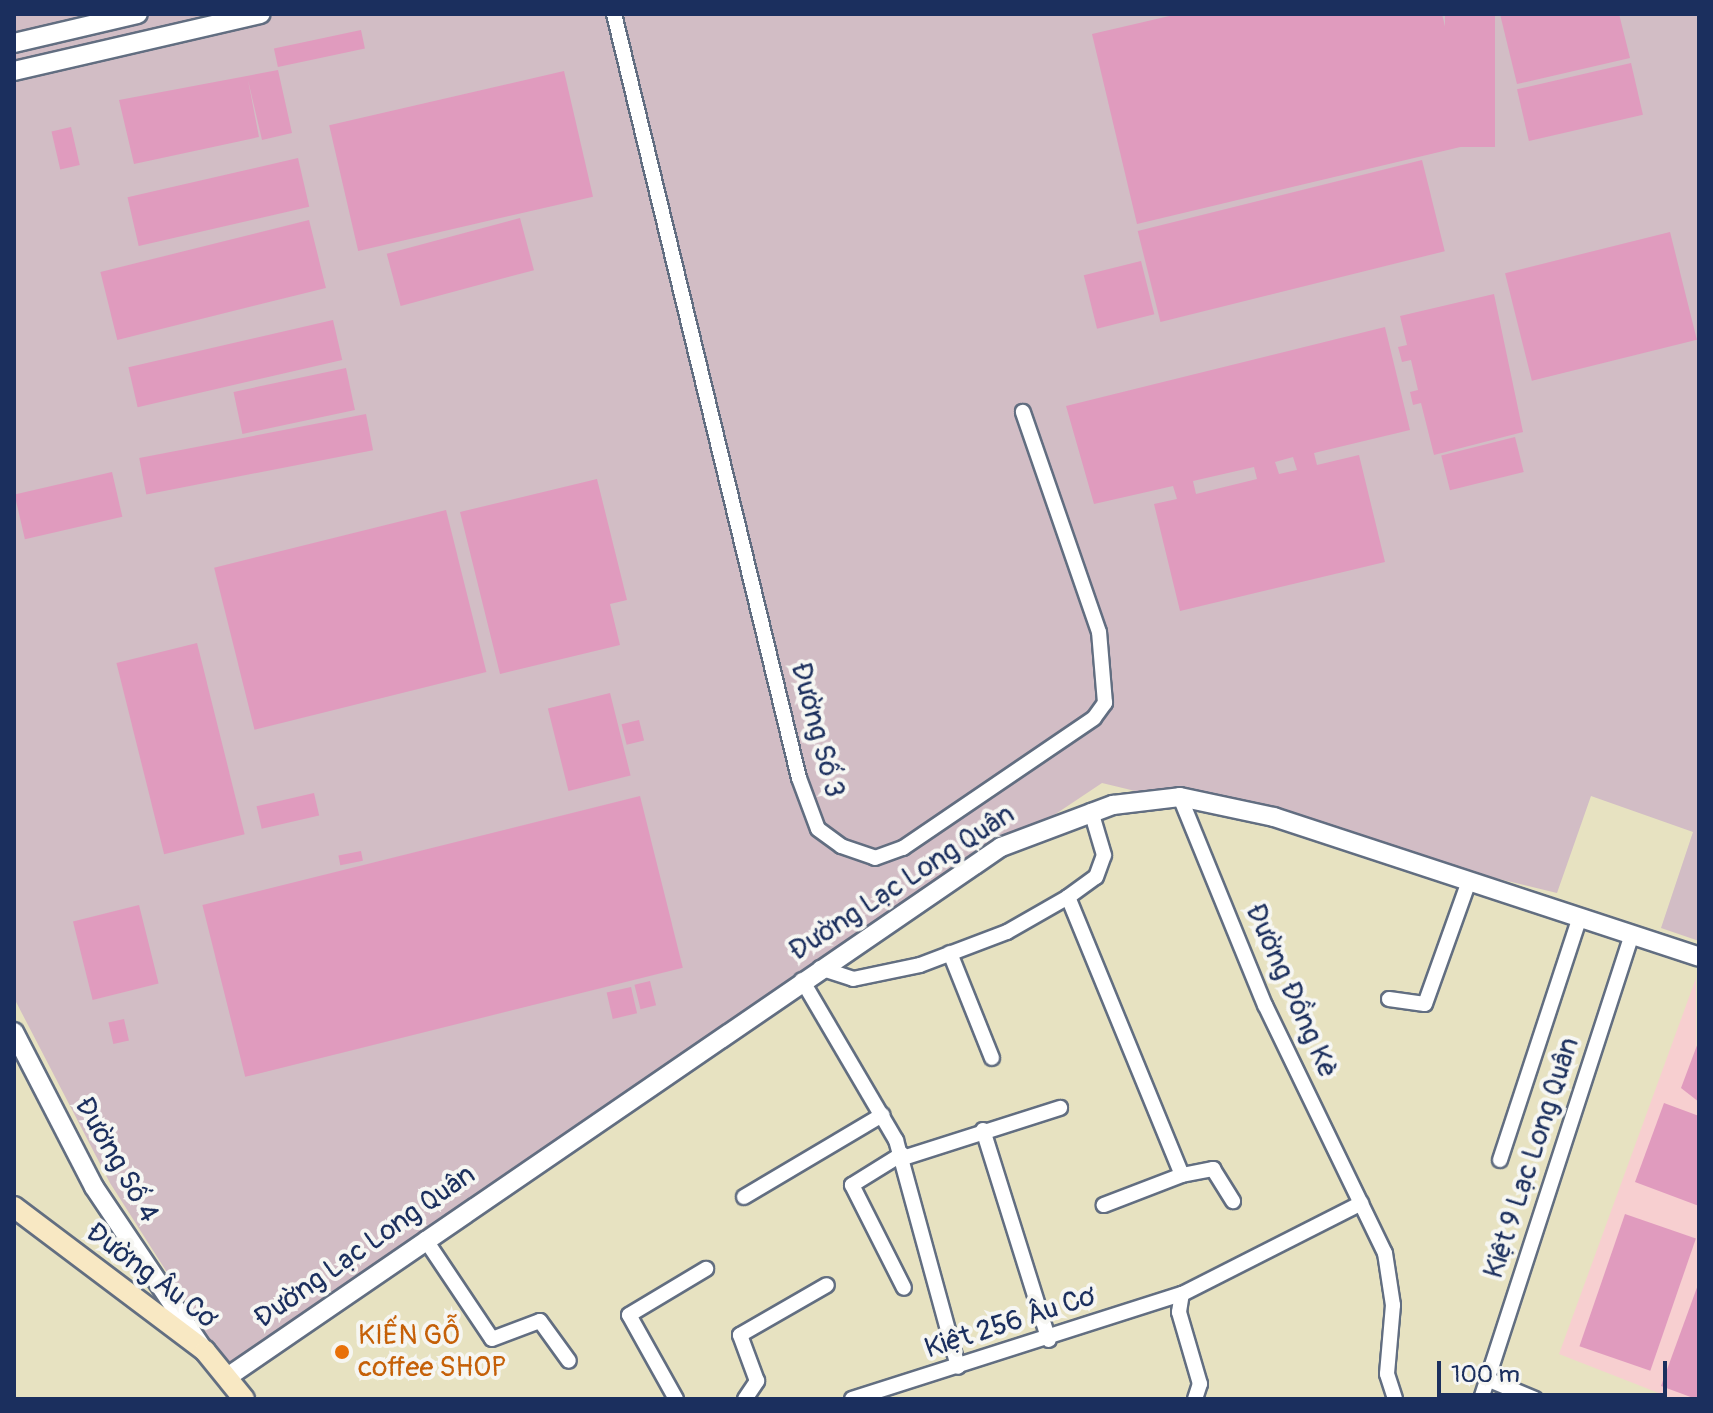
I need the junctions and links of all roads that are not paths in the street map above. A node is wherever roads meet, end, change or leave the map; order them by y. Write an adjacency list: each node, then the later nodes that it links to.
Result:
1 (138, 14): 4 (street)
2 (260, 14): 5 (street)
3 (614, 14): 6 (street, Đường Số 3)
4 (14, 43)
5 (14, 71)
6 (1023, 412)
7 (1180, 797): 8 (street, Đường Lạc Long Quân); 9 (street, Đường Lạc Long Quân); 28 (street, Đường Đồng Kè)
8 (1091, 811): 10 (street); 15 (street, Đường Lạc Long Quân)
9 (1469, 881): 11 (street, Đường Lạc Long Quân); 17 (street)
10 (1068, 897): 13 (street); 25 (street)
11 (1580, 917): 12 (street, Đường Lạc Long Quân); 24 (street)
12 (1632, 934): 14 (street, Đường Lạc Long Quân); 41 (street, Kiệt 9 Lạc Long Quân)
13 (950, 953): 15 (street); 19 (street)
14 (1699, 957)
15 (820, 968): 16 (street, Đường Lạc Long Quân)
16 (802, 980): 21 (street); 31 (street, Đường Lạc Long Quân)
17 (1389, 999)
18 (14, 1032): 37 (street, Đường Số 4)
19 (992, 1058)
20 (1060, 1108): 22 (street)
21 (882, 1115): 23 (street); 26 (street)
22 (983, 1130): 23 (street); 36 (street)
23 (902, 1156): 34 (street); 39 (street)
24 (1500, 1160)
25 (1180, 1168): 27 (street); 29 (street)
26 (744, 1197)
27 (1233, 1201)
28 (1361, 1203): 35 (street); 47 (street, Đường Đồng Kè)
29 (1104, 1205)
30 (14, 1207): 37 (main road, Đường Âu Cơ)
31 (425, 1239): 38 (street); 40 (street, Đường Lạc Long Quân)
32 (706, 1269): 43 (street)
33 (827, 1285): 44 (street)
34 (904, 1288)
35 (1182, 1294): 36 (street, Kiệt 256 Âu Cơ); 46 (street)
36 (1049, 1340): 39 (street, Kiệt 256 Âu Cơ)
37 (205, 1351): 40 (main road, Đường Âu Cơ)
38 (569, 1361)
39 (958, 1367): 45 (street, Kiệt 256 Âu Cơ)
40 (229, 1376): 42 (main road, Đường Âu Cơ)
41 (1487, 1379): 48 (street, Kiệt 9 Lạc Long Quân); 49 (street)
42 (244, 1399)
43 (676, 1399)
44 (745, 1399)
45 (852, 1399)
46 (1195, 1399)
47 (1395, 1399)
48 (1481, 1399)
49 (1535, 1399)

